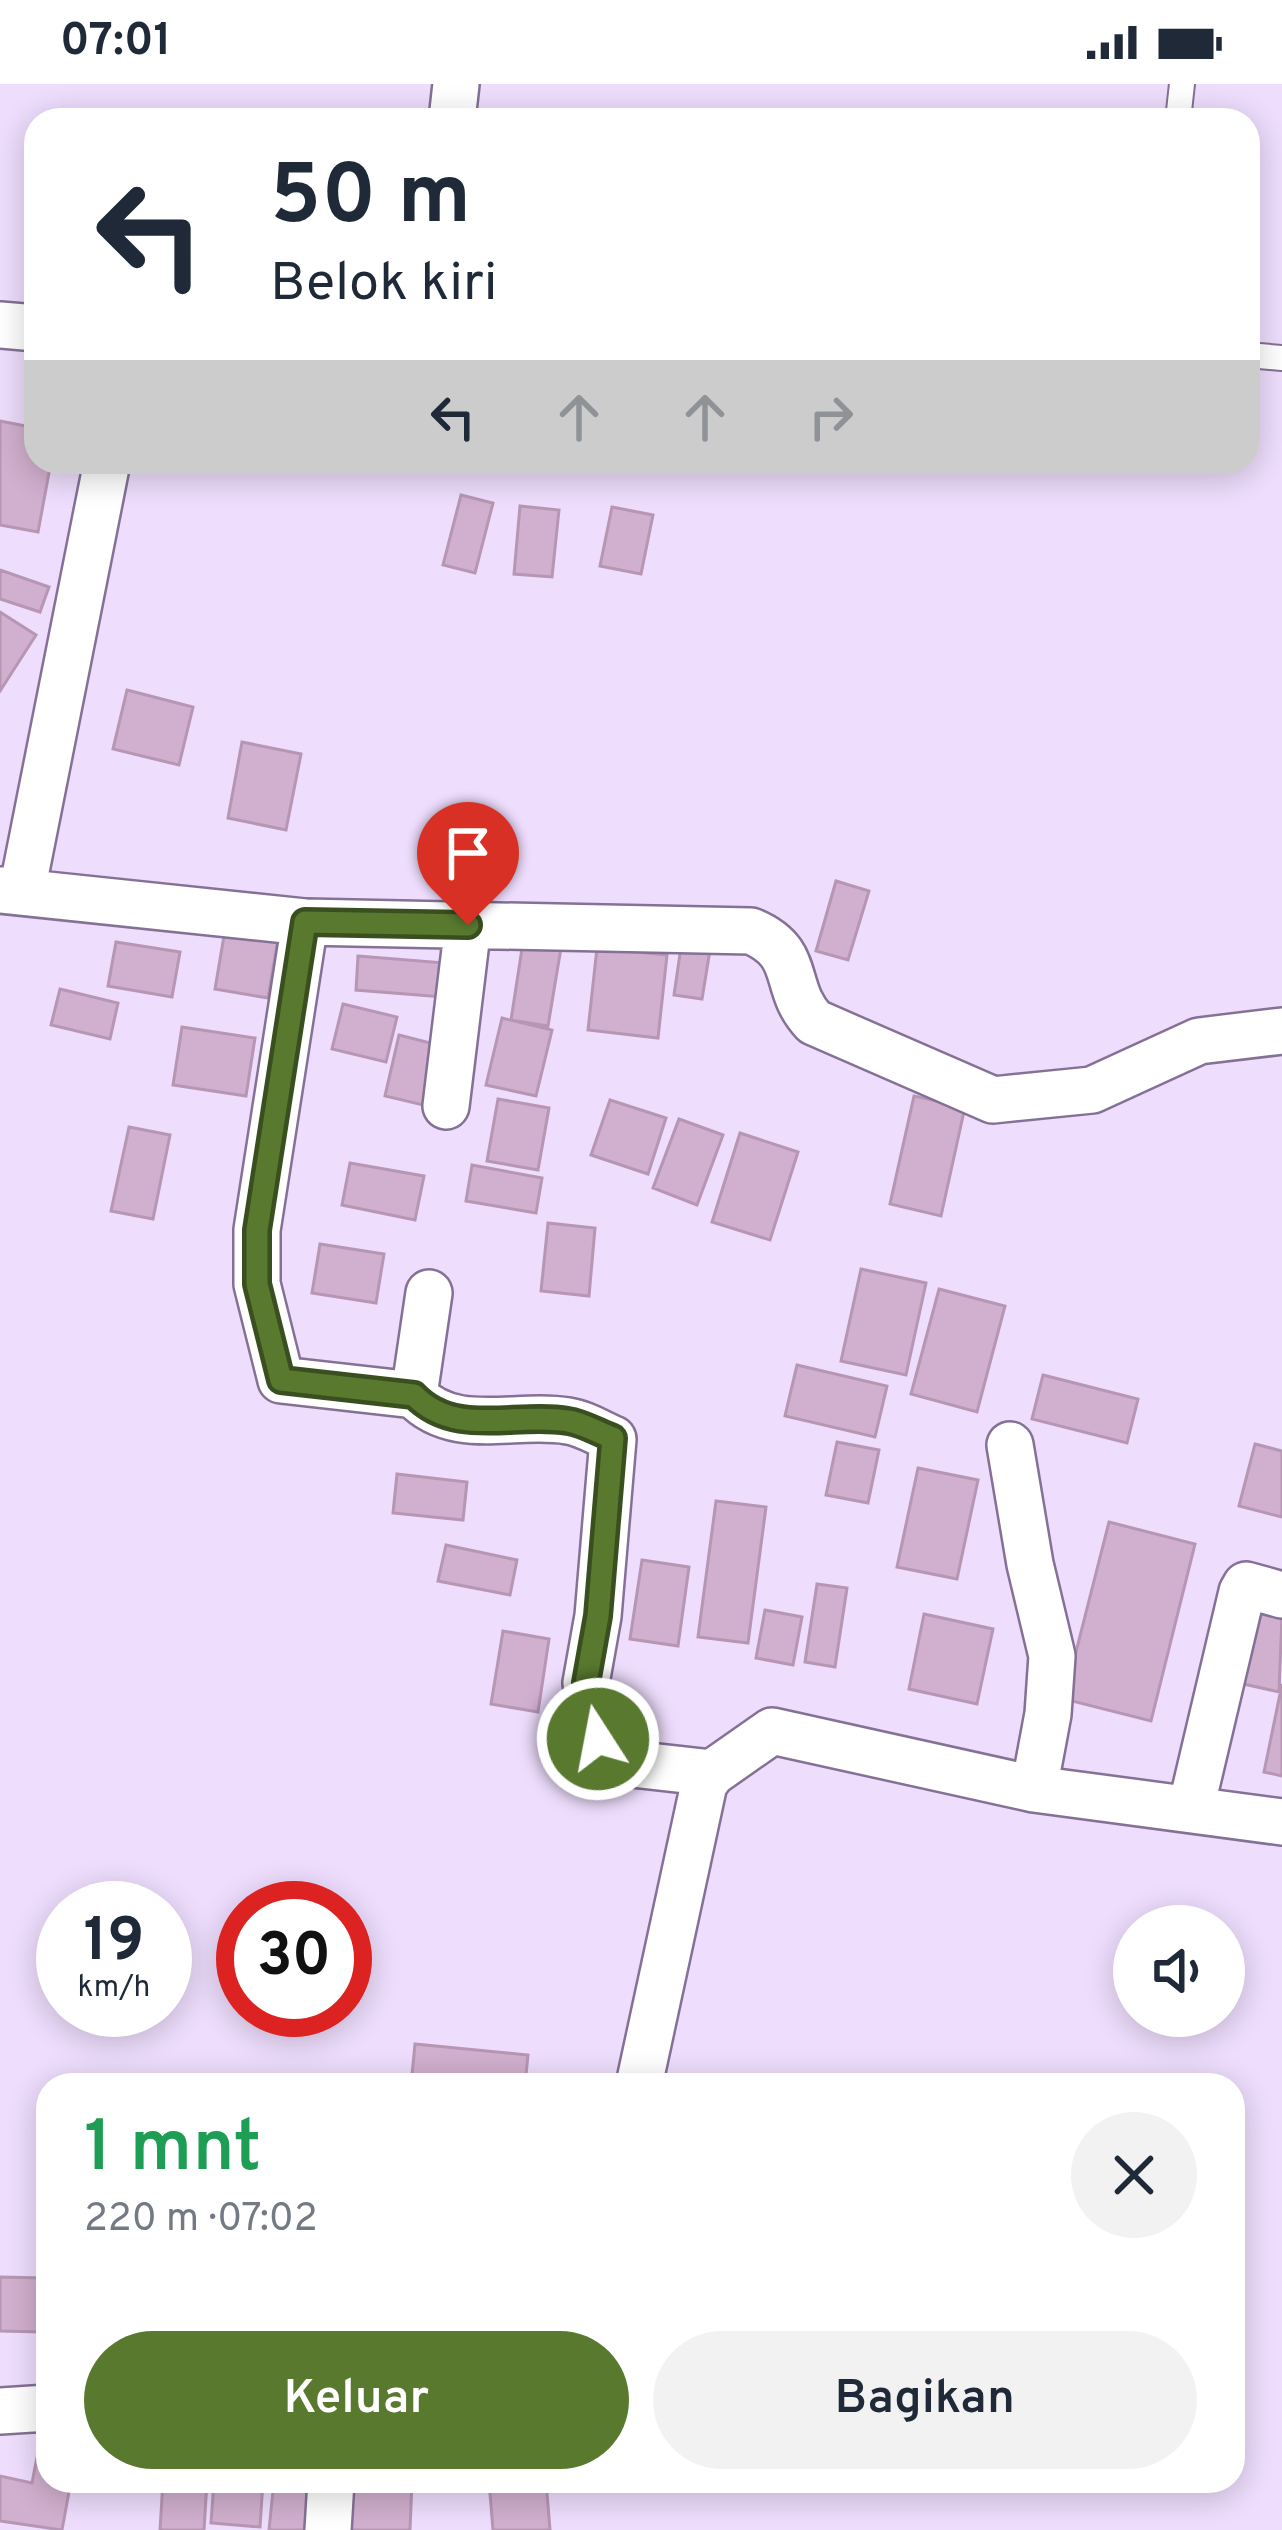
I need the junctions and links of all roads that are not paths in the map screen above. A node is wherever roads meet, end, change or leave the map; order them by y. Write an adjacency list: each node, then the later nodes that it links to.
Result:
1 (104, 474): 2 (street)
2 (11, 891): 3 (street)
3 (305, 922): 4 (street); 8 (street)
4 (468, 925): 5 (street); 6 (street)
5 (1282, 1031)
6 (446, 1106)
7 (429, 1293): 8 (street)
8 (414, 1395): 11 (street)
9 (1010, 1445): 12 (street)
10 (1282, 1595): 13 (street)
11 (712, 1773): 12 (street); 15 (street)
12 (1034, 1789): 13 (street)
13 (1191, 1808): 14 (street)
14 (1282, 1822)
15 (642, 2073)
16 (36, 2409): 17 (street)
17 (0, 2411)
18 (330, 2493): 19 (street)
19 (328, 2530)

